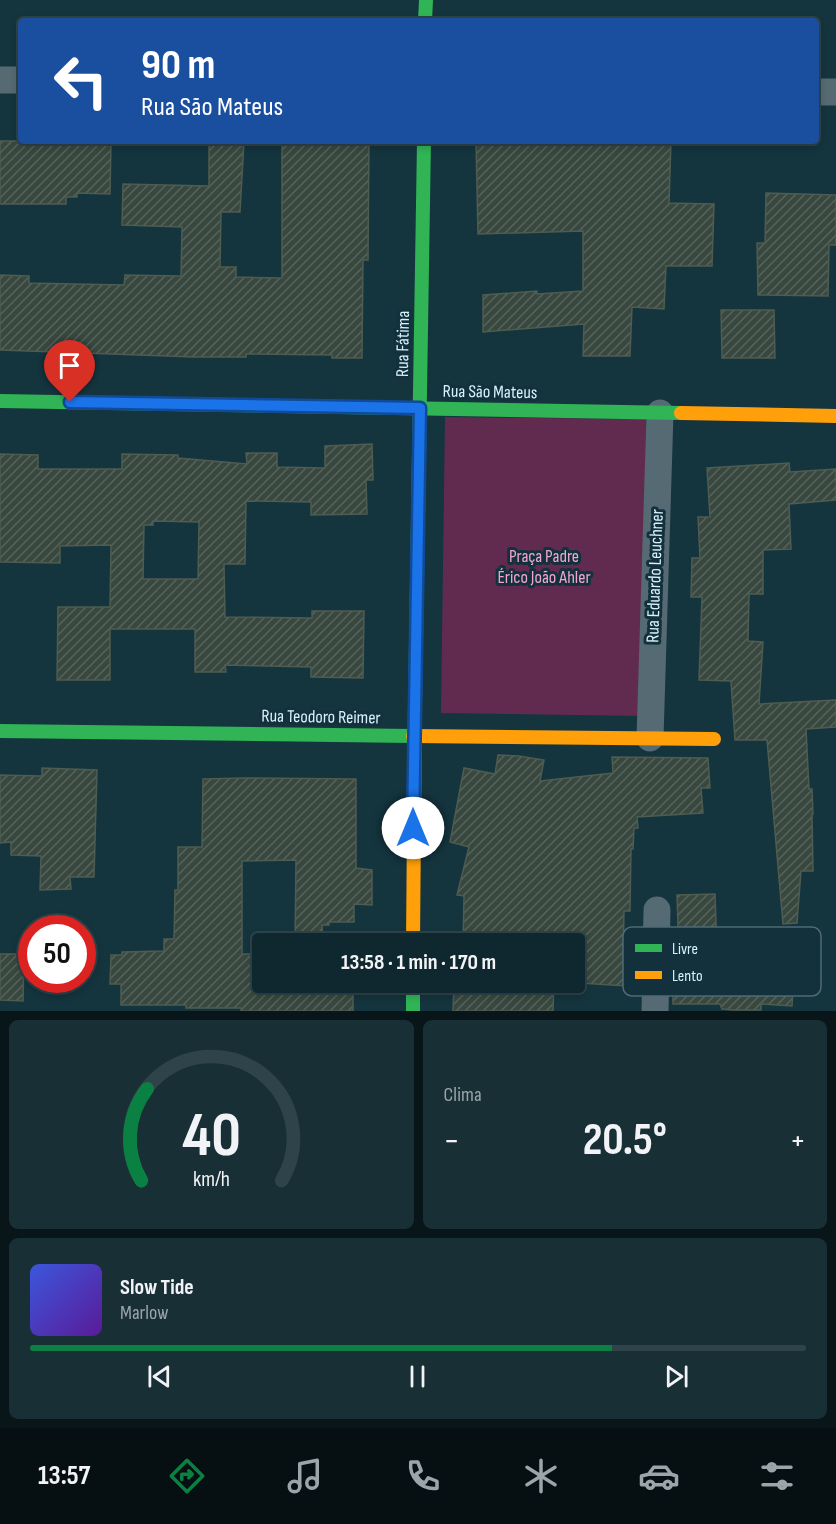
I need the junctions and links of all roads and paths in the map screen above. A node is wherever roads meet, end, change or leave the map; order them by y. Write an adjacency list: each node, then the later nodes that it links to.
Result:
1 (426, 0): 2 (street)
2 (425, 18)
3 (0, 80): 4 (street)
4 (18, 80)
5 (819, 92): 6 (street)
6 (836, 92)
7 (424, 144): 9 (street, Rua Fátima)
8 (0, 401): 9 (street, Rua São Mateus)
9 (420, 408): 10 (street, Rua São Mateus); 13 (street, Rua Fátima)
10 (660, 413): 11 (street, Rua São Mateus); 14 (street, Rua Eduardo Leuchner)
11 (836, 416)
12 (0, 731): 13 (street, Rua Teodoro Reimer)
13 (414, 736): 14 (street, Rua Teodoro Reimer); 18 (street, Rua Fátima)
14 (650, 738): 15 (street, Rua Teodoro Reimer)
15 (714, 739)
16 (657, 910): 17 (street)
17 (657, 927)
18 (413, 933)
19 (413, 993): 21 (street)
20 (655, 996): 22 (street)
21 (413, 1011)
22 (655, 1011)

